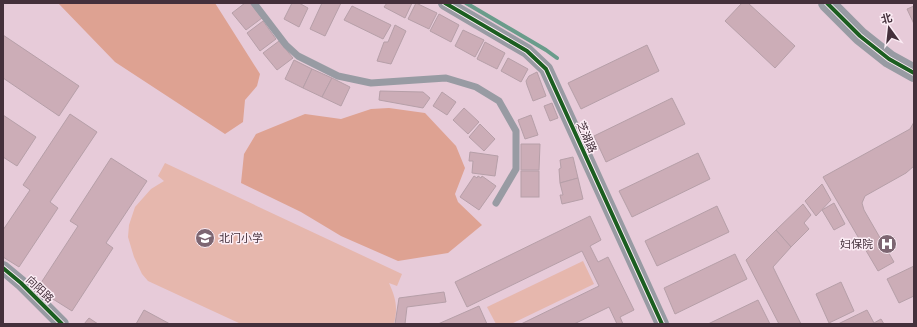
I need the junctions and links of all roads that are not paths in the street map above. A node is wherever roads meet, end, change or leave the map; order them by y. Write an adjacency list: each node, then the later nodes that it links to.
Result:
1 (254, 3): 5 (lane)
2 (445, 3): 8 (street, 芝湖路)
3 (827, 3): 4 (street)
4 (914, 74)
5 (496, 203)
6 (3, 268): 7 (street, 向阳路)
7 (62, 324)
8 (662, 324)

